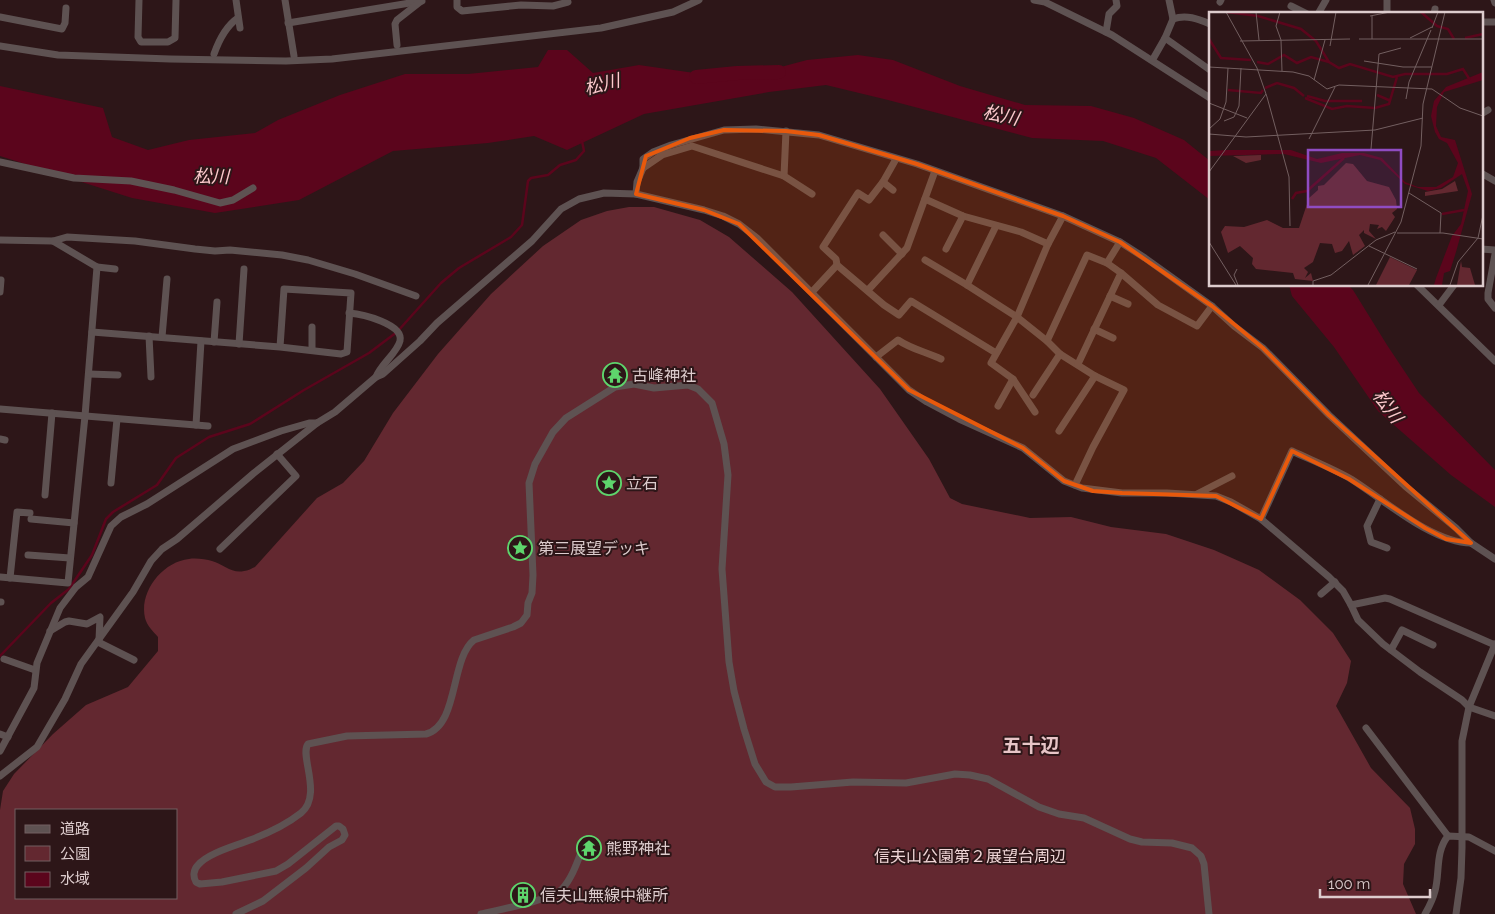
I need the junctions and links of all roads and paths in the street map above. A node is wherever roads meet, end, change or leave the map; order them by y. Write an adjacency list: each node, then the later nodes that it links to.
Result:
1 (139, 0): 2 (street)
2 (176, 0)
3 (236, 0): 18 (street)
4 (285, 0): 22 (street)
5 (423, 0): 22 (street); 27 (street)
6 (457, 0): 12 (street)
7 (699, 0): 28 (street)
8 (1034, 0): 25 (street)
9 (1116, 0): 25 (street)
10 (1169, 0): 19 (street)
11 (1326, 0): 16 (street)
12 (568, 2)
13 (1291, 6): 15 (street)
14 (66, 8): 17 (street)
15 (1303, 12)
16 (1319, 12)
17 (0, 17)
18 (238, 18): 24 (street); 29 (street)
19 (1173, 19): 23 (street); 26 (street)
20 (1482, 22): 21 (street)
21 (1495, 22)
22 (288, 23): 30 (street)
23 (1209, 24)
24 (240, 28)
25 (1106, 32): 31 (street)
26 (1165, 38): 31 (street); 32 (street)
27 (397, 45)
28 (0, 46)
29 (214, 54)
30 (294, 56)
31 (1152, 59): 33 (street)
32 (1209, 69)
33 (1209, 97)
34 (786, 131): 35 (street); 37 (street); 40 (street)
35 (896, 159): 38 (street); 42 (street)
36 (0, 162): 43 (street)
37 (643, 168): 40 (street); 45 (street)
38 (935, 171): 47 (street); 49 (street)
39 (1482, 174): 41 (street)
40 (784, 176): 46 (street)
41 (1495, 181)
42 (883, 182): 44 (street); 62 (street)
43 (253, 188)
44 (893, 190)
45 (636, 194): 74 (street); 106 (street)
46 (812, 194)
47 (925, 198): 48 (street); 59 (street)
48 (963, 216): 50 (street); 56 (street)
49 (1063, 216): 54 (street); 55 (street)
50 (996, 226): 55 (street); 69 (street)
51 (884, 235): 59 (street)
52 (0, 240): 53 (street)
53 (53, 241): 63 (street); 75 (street)
54 (1120, 242): 61 (street); 80 (street)
55 (1048, 244): 83 (street)
56 (946, 249)
57 (1482, 249): 58 (street)
58 (1495, 252): 81 (street)
59 (902, 254): 72 (street)
60 (924, 260): 69 (street)
61 (1107, 263): 66 (street); 90 (street)
62 (838, 266): 72 (street); 74 (street)
63 (97, 267): 64 (street); 86 (street)
64 (115, 269)
65 (244, 269): 93 (street)
66 (1121, 273): 76 (street); 80 (street)
67 (167, 279): 88 (street)
68 (1, 280): 73 (street)
69 (967, 284): 83 (street)
70 (1418, 286): 79 (street)
71 (1453, 286): 79 (street)
72 (868, 290): 96 (street)
73 (0, 292)
74 (812, 292): 98 (street)
75 (416, 296)
76 (1110, 296): 78 (street); 85 (street)
77 (217, 302): 92 (street)
78 (1128, 304)
79 (1439, 305): 100 (street)
80 (1212, 306): 128 (street)
81 (1495, 308)
82 (350, 313): 94 (street); 95 (street); 106 (street)
83 (1017, 317): 90 (street); 96 (street)
84 (312, 327): 95 (street)
85 (1094, 330): 89 (street); 101 (street)
86 (92, 332): 87 (street); 102 (street)
87 (149, 336): 88 (street); 105 (street)
88 (162, 337): 91 (street)
89 (1113, 338)
90 (1047, 340): 97 (street)
91 (201, 341): 92 (street); 116 (street)
92 (214, 342): 93 (street)
93 (239, 344): 94 (street)
94 (280, 347): 95 (street)
95 (312, 350)
96 (996, 352): 107 (street)
97 (1060, 354): 101 (street); 108 (street)
98 (876, 357): 99 (street); 122 (street)
99 (941, 359)
100 (1495, 361)
101 (1078, 364): 104 (street)
102 (89, 374): 103 (street); 113 (street)
103 (118, 375)
104 (1095, 376): 118 (street); 122 (street)
105 (151, 377)
106 (376, 378): 115 (street)
107 (1013, 378): 109 (street); 111 (street)
108 (1033, 395)
109 (998, 406)
110 (0, 409): 112 (street)
111 (1035, 412)
112 (52, 413): 113 (street); 124 (street)
113 (85, 416): 114 (street); 127 (street)
114 (116, 419): 116 (street); 121 (street)
115 (317, 423): 119 (street); 138 (street)
116 (196, 425): 117 (street)
117 (208, 426)
118 (1059, 431)
119 (277, 454): 130 (street); 142 (street)
120 (1232, 476): 123 (street)
121 (111, 483)
122 (1076, 485): 123 (street)
123 (1197, 494): 126 (street)
124 (45, 495)
125 (1380, 499): 126 (street); 128 (street); 129 (street)
126 (1261, 519): 136 (street)
127 (74, 523): 132 (street); 135 (street)
128 (1470, 543): 133 (street)
129 (1387, 548)
130 (220, 549)
131 (28, 555): 132 (street)
132 (70, 558): 137 (street)
133 (1495, 559)
134 (0, 577): 135 (street)
135 (10, 578): 137 (street)
136 (1335, 582): 139 (street); 140 (street)
137 (68, 583): 138 (street)
138 (76, 587): 141 (street)
139 (1321, 594)
140 (1351, 605): 143 (street); 145 (street)
141 (50, 631): 142 (street); 148 (street)
142 (99, 641): 147 (street); 155 (street)
143 (1495, 644): 149 (street)
144 (1433, 645): 145 (street)
145 (1391, 650): 149 (street)
146 (4, 659): 148 (street)
147 (134, 660)
148 (35, 670): 153 (street)
149 (1469, 707): 150 (street); 157 (street)
150 (1495, 716)
151 (1366, 728): 156 (street)
152 (0, 734): 153 (street)
153 (8, 737): 154 (street)
154 (0, 751)
155 (0, 776)
156 (1448, 836): 157 (street); 163 (street)
157 (1462, 836): 159 (street); 164 (street)
158 (586, 840): 161 (street)
159 (1495, 851)
160 (236, 914): 162 (street)
161 (481, 914)
162 (1209, 914)
163 (1425, 914)
164 (1456, 914)

